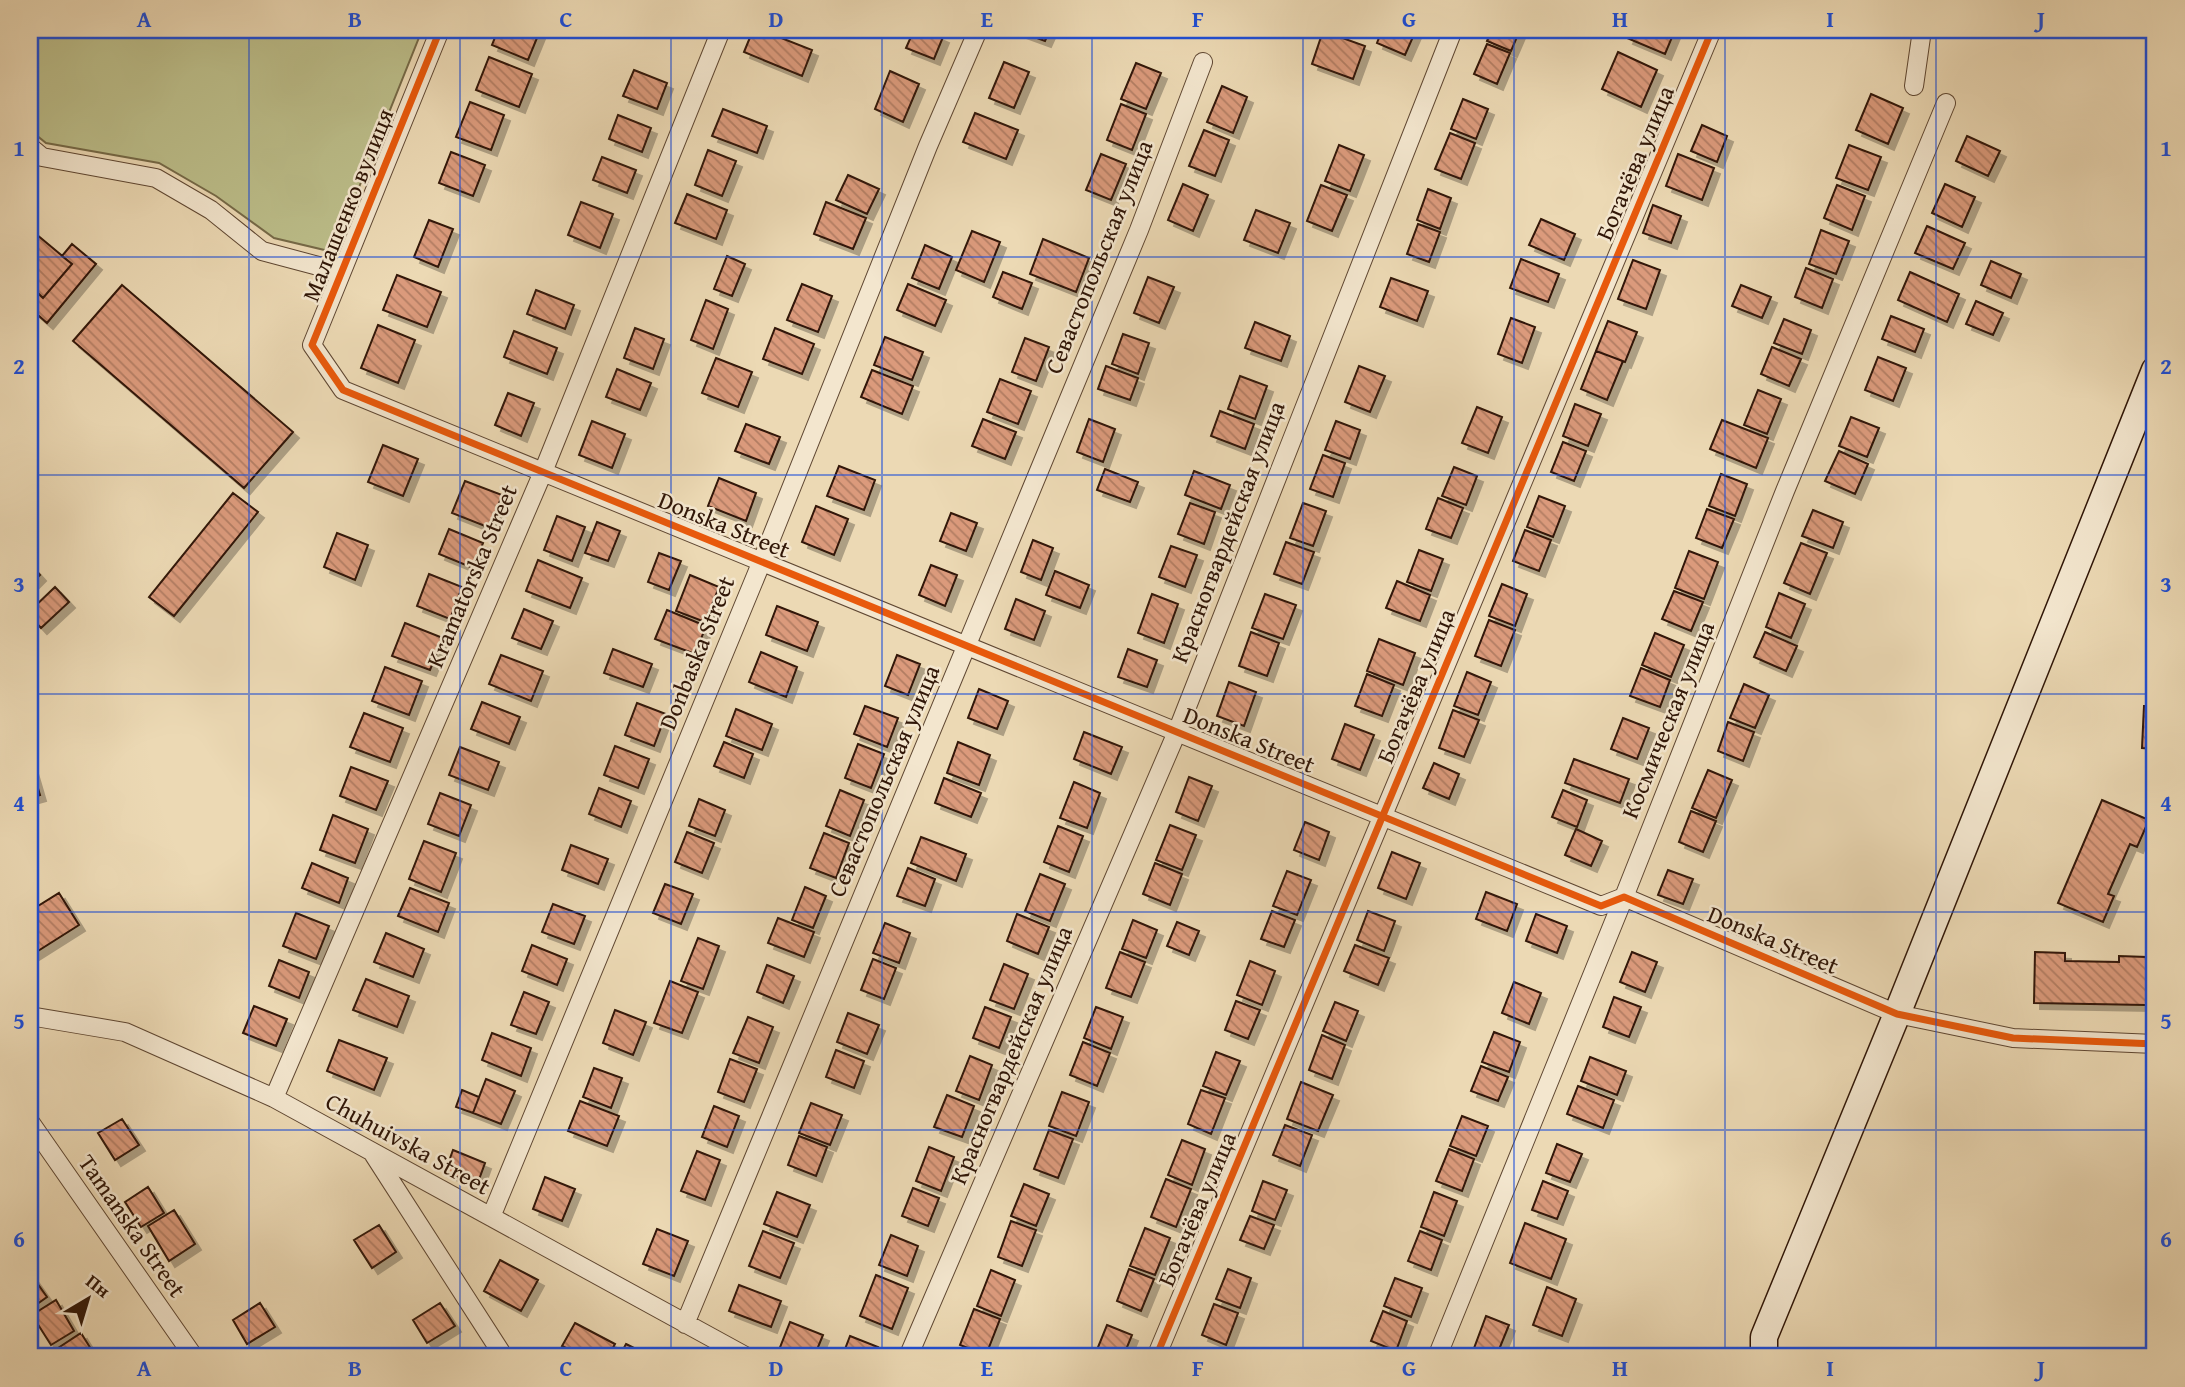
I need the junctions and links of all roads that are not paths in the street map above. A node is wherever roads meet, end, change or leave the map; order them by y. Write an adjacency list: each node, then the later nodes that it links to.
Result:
1 (440, 30): 11 (street, Малашенко вулиця)
2 (721, 30): 14 (street, Kramatorska Street)
3 (978, 30): 15 (street, Donbaska Street)
4 (1452, 30): 17 (street, Красногвардейская улица)
5 (1712, 30): 18 (street, Богачёва улица)
6 (1922, 30): 8 (street)
7 (1203, 62): 16 (street, Севастопольская улица)
8 (1914, 86)
9 (1946, 103): 19 (street, Космическая улица)
10 (30, 147): 11 (street)
11 (341, 272): 13 (street, Малашенко вулиця)
12 (2155, 370): 20 (street)
13 (343, 390): 14 (street, Donska Street)
14 (543, 471): 15 (street, Donska Street); 23 (street, Kramatorska Street)
15 (762, 561): 16 (street, Donska Street); 26 (street, Donbaska Street)
16 (967, 646): 17 (street, Donska Street); 27 (street, Севастопольская улица)
17 (1177, 732): 18 (street, Donska Street); 32 (street, Красногвардейская улица)
18 (1382, 816): 19 (street, Donska Street); 33 (street, Богачёва улица)
19 (1624, 897): 20 (street, Donska Street); 34 (street, Космическая улица)
20 (1897, 1014): 22 (street, Donska Street); 28 (street)
21 (30, 1016): 23 (street, Chuhuivska Street)
22 (2155, 1044)
23 (274, 1098): 25 (street, Chuhuivska Street)
24 (30, 1122): 29 (street, Tamanska Street)
25 (372, 1152): 26 (street, Chuhuivska Street); 30 (street)
26 (491, 1217): 27 (street, Chuhuivska Street)
27 (685, 1324): 31 (street, Chuhuivska Street)
28 (1764, 1347)
29 (194, 1357)
30 (504, 1357)
31 (747, 1357)
32 (908, 1357)
33 (1156, 1357)
34 (1437, 1357)

